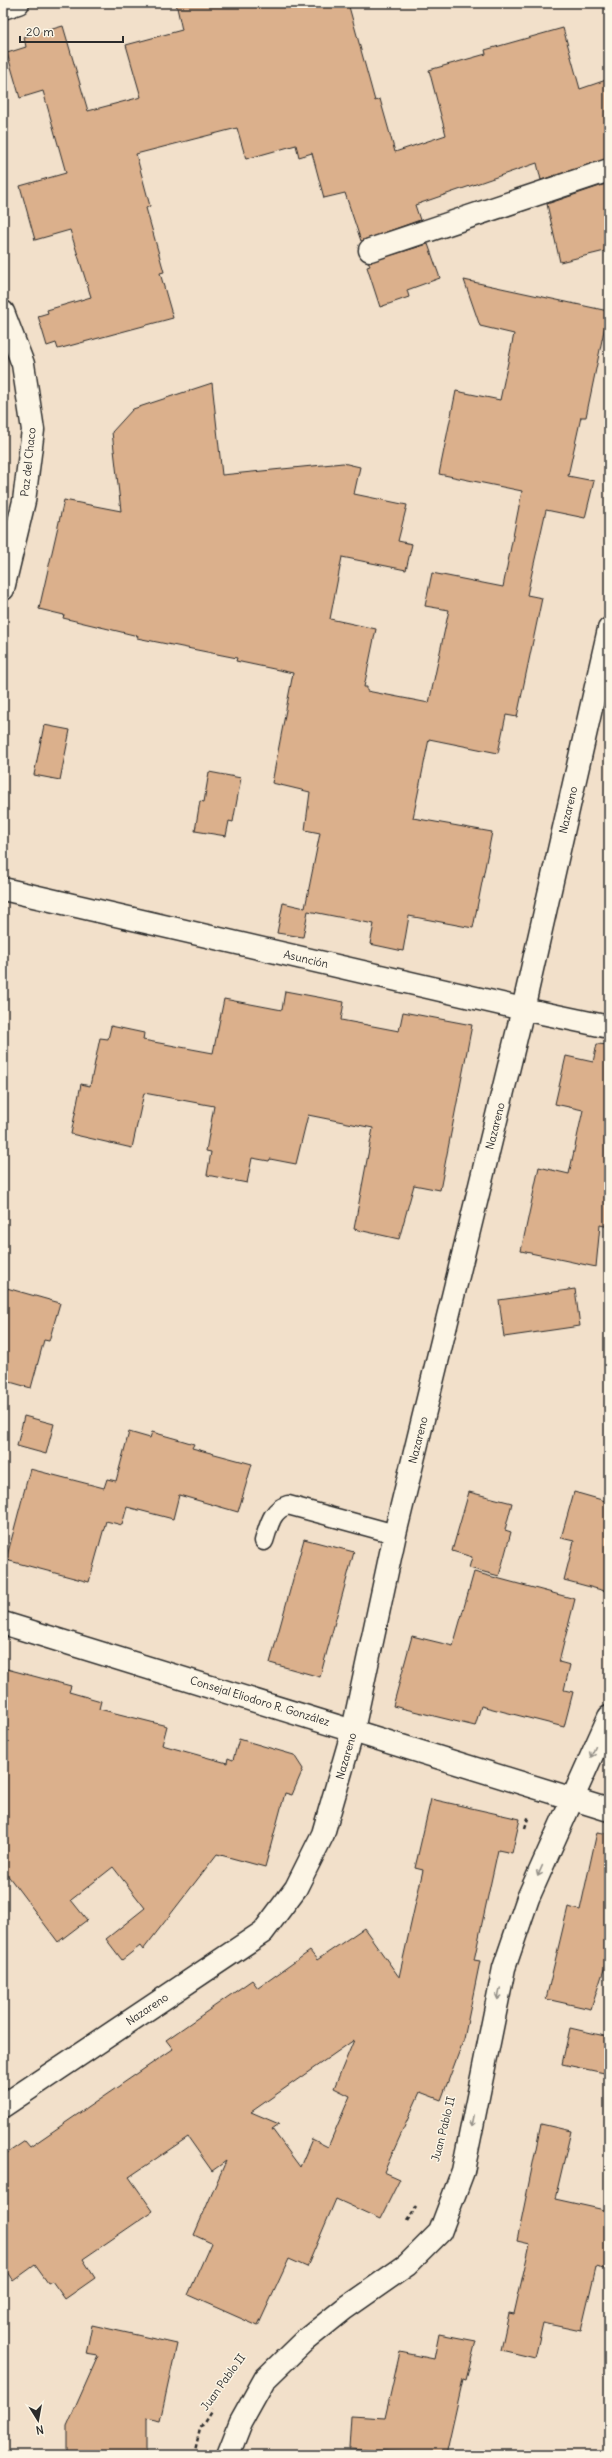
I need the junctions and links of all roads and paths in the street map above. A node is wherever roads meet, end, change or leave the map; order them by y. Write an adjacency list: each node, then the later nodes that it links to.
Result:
1 (18, 3): 2 (street)
2 (3, 8)
3 (609, 170): 4 (street)
4 (370, 250)
5 (3, 312): 6 (street, Paz del Chaco)
6 (3, 589)
7 (609, 629): 9 (street, Nazareno)
8 (3, 889): 9 (street, Asunción)
9 (523, 1009): 10 (street, Asunción); 11 (street, Nazareno)
10 (609, 1027)
11 (395, 1534): 12 (lane); 15 (street, Nazareno)
12 (264, 1541)
13 (3, 1623): 15 (street, Consejal Eliodoro R. González)
14 (609, 1716): 17 (street, one-way to 17)
15 (353, 1730): 16 (street, Consejal Eliodoro R. González); 20 (street, Nazareno)
16 (537, 1788): 17 (street, Consejal Eliodoro R. González); 19 (path)
17 (572, 1799): 18 (street, Consejal Eliodoro R. González); 25 (street, one-way to 25)
18 (609, 1810)
19 (524, 1831)
20 (3, 2106)
21 (418, 2205): 22 (path)
22 (406, 2223)
23 (216, 2404): 24 (path, Juan Pablo II)
24 (194, 2455)
25 (228, 2455)

